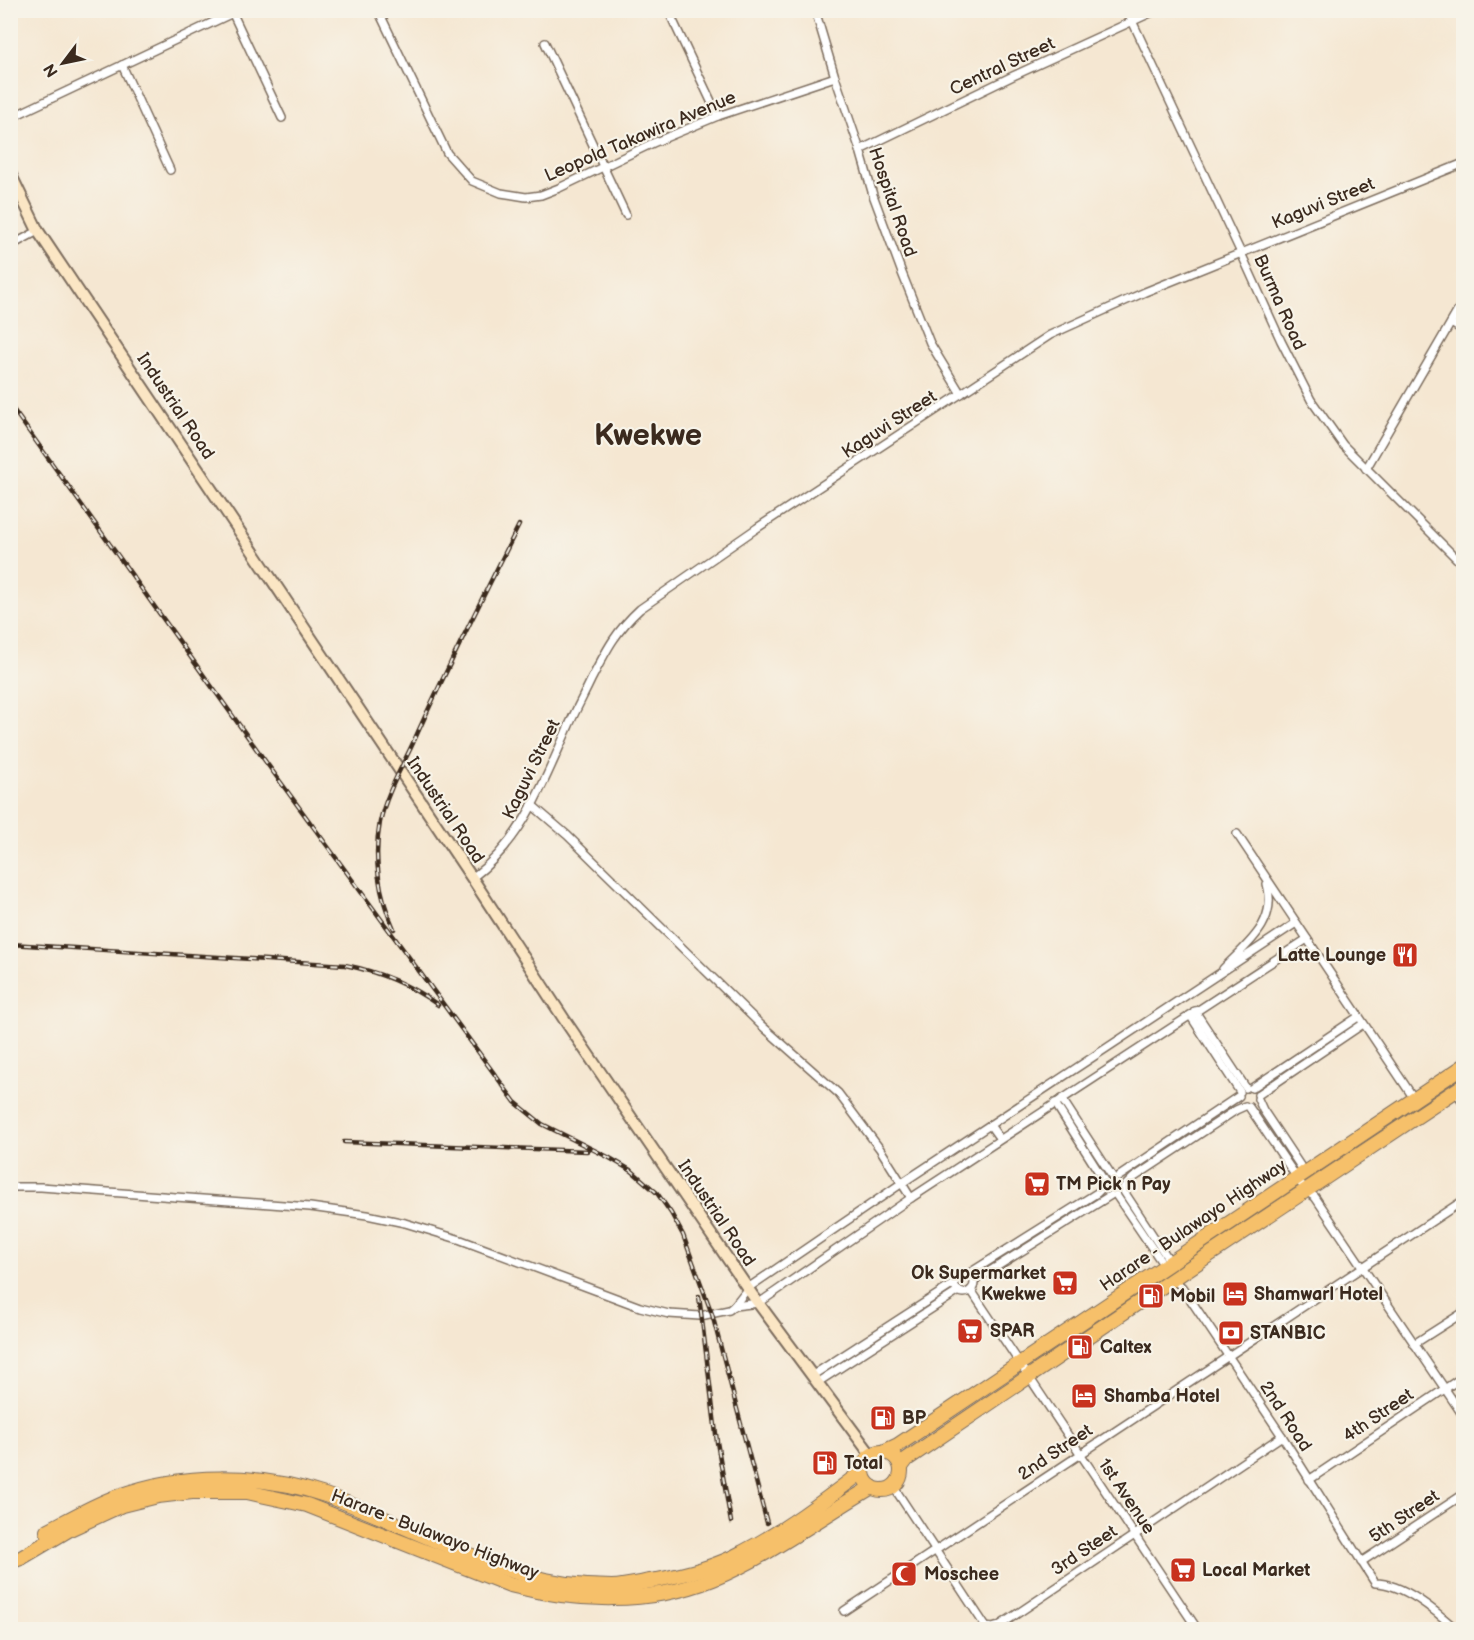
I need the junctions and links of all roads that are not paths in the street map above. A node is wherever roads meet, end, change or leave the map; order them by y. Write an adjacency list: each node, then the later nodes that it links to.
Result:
1 (378, 10): 16 (street, Leopold Takawira Avenue)
2 (668, 10): 11 (street)
3 (815, 10): 10 (street, Hospital Road)
4 (1127, 10): 7 (street, Burma Road)
5 (1157, 10): 7 (street, Central Street)
6 (236, 12): 9 (street); 13 (street)
7 (1133, 22): 14 (street, Central Street); 22 (street, Burma Road)
8 (545, 43): 16 (street)
9 (122, 66): 12 (street); 17 (street)
10 (835, 77): 11 (street, Leopold Takawira Avenue); 14 (street, Hospital Road)
11 (718, 116): 16 (street, Leopold Takawira Avenue)
12 (10, 118)
13 (282, 118)
14 (861, 150): 26 (street, Hospital Road)
15 (1464, 163): 22 (street, Kaguvi Street)
16 (604, 166): 19 (street)
17 (170, 170)
18 (10, 172): 20 (street, Industrial Road)
19 (626, 215)
20 (38, 231): 21 (street); 32 (street, Industrial Road)
21 (10, 246)
22 (1241, 253): 26 (street, Kaguvi Street); 27 (street, Burma Road)
23 (1464, 300): 24 (street)
24 (1451, 323): 25 (street); 27 (street)
25 (1464, 331)
26 (962, 394): 29 (street, Kaguvi Street)
27 (1366, 469): 28 (street, Burma Road)
28 (1464, 566)
29 (532, 805): 32 (street, Kaguvi Street); 55 (street)
30 (1237, 834): 31 (street)
31 (1265, 876): 33 (street); 35 (street)
32 (472, 878): 68 (street, Industrial Road)
33 (1296, 923): 34 (street); 35 (street)
34 (1307, 939): 36 (street); 37 (street)
35 (1212, 979): 49 (street)
36 (1193, 1013): 41 (street); 43 (street)
37 (1358, 1017): 38 (street); 41 (street)
38 (1363, 1024): 42 (street); 44 (street)
39 (1464, 1066): 44 (highway, Harare - Bulawayo Highway)
40 (1459, 1088): 46 (street); 48 (highway, Harare - Bulawayo Highway)
41 (1244, 1091): 42 (street); 47 (street); 54 (street)
42 (1258, 1097): 47 (street); 53 (street)
43 (1062, 1099): 45 (street); 54 (street)
44 (1414, 1099): 48 (street); 51 (highway, Harare - Bulawayo Highway)
45 (1055, 1103): 50 (street); 56 (street)
46 (1464, 1103)
47 (1247, 1107): 53 (street); 58 (street)
48 (1423, 1112): 52 (highway, Harare - Bulawayo Highway)
49 (990, 1125): 50 (street); 55 (street)
50 (1000, 1139): 60 (street)
51 (1347, 1144): 52 (highway); 53 (highway, Harare - Bulawayo Highway)
52 (1356, 1157): 59 (highway, Harare - Bulawayo Highway)
53 (1301, 1175): 59 (street); 62 (highway, Harare - Bulawayo Highway)
54 (1115, 1177): 56 (street); 58 (street)
55 (902, 1183): 60 (street); 68 (street)
56 (1105, 1183): 58 (street); 64 (street)
57 (10, 1187): 72 (street)
58 (1119, 1192): 62 (street, 2nd Road); 66 (street)
59 (1311, 1192): 63 (street); 65 (highway, Harare - Bulawayo Highway)
60 (911, 1198): 71 (street)
61 (1464, 1200): 63 (street, 2nd Street)
62 (1168, 1264): 65 (street, 2nd Road); 76 (highway, Harare - Bulawayo Highway)
63 (1363, 1266): 74 (street); 75 (street, 2nd Street)
64 (968, 1274): 66 (street); 67 (street)
65 (1178, 1280): 75 (street, 2nd Road); 77 (highway, Harare - Bulawayo Highway)
66 (974, 1281): 69 (street)
67 (955, 1283): 70 (street); 79 (street)
68 (748, 1288): 71 (street, Industrial Road); 72 (street)
69 (971, 1290): 70 (street); 76 (street, 1st Avenue)
70 (959, 1291): 79 (street)
71 (759, 1303): 72 (street); 79 (street, Industrial Road)
72 (734, 1306)
73 (1464, 1312): 74 (street)
74 (1414, 1344): 80 (street)
75 (1228, 1354): 84 (street, 2nd Road); 86 (street, 2nd Street)
76 (1020, 1362): 77 (street, 1st Avenue); 82 (highway, Harare - Bulawayo Highway)
77 (1029, 1376): 83 (highway, Harare - Bulawayo Highway); 86 (street, 1st Avenue)
78 (1464, 1376): 80 (street, 4th Street)
79 (815, 1378): 85 (street, Industrial Road)
80 (1444, 1389): 81 (street); 89 (street, 4th Street)
81 (1464, 1417)
82 (939, 1418): 83 (highway); 85 (highway, Harare - Bulawayo Highway)
83 (948, 1431): 87 (highway, Harare - Bulawayo Highway)
84 (1282, 1436): 89 (street, 2nd Road); 94 (street, 3rd Steet)
85 (877, 1453): 87 (highway); 88 (highway, Harare - Bulawayo Highway)
86 (1080, 1453): 94 (street, 1st Avenue); 95 (street, 2nd Street)
87 (901, 1467): 90 (highway, Harare - Bulawayo Highway)
88 (863, 1471): 91 (highway); 93 (highway, Harare - Bulawayo Highway)
89 (1309, 1480): 98 (street, 2nd Road)
90 (893, 1486): 91 (highway, Harare - Bulawayo Highway); 95 (street)
91 (872, 1487): 93 (highway, Harare - Bulawayo Highway)
92 (1464, 1494): 98 (street, 5th Street)
93 (825, 1508): 96 (highway, Harare - Bulawayo Highway); 97 (highway, Harare - Bulawayo Highway)
94 (1135, 1534): 100 (street, 3rd Steet); 101 (street, 1st Avenue)
95 (935, 1551): 99 (street, 2nd Street); 100 (street)
96 (10, 1555)
97 (10, 1562)
98 (1361, 1562): 102 (street, 2nd Road)
99 (844, 1611)
100 (992, 1628)
101 (1198, 1629)
102 (1457, 1629)

